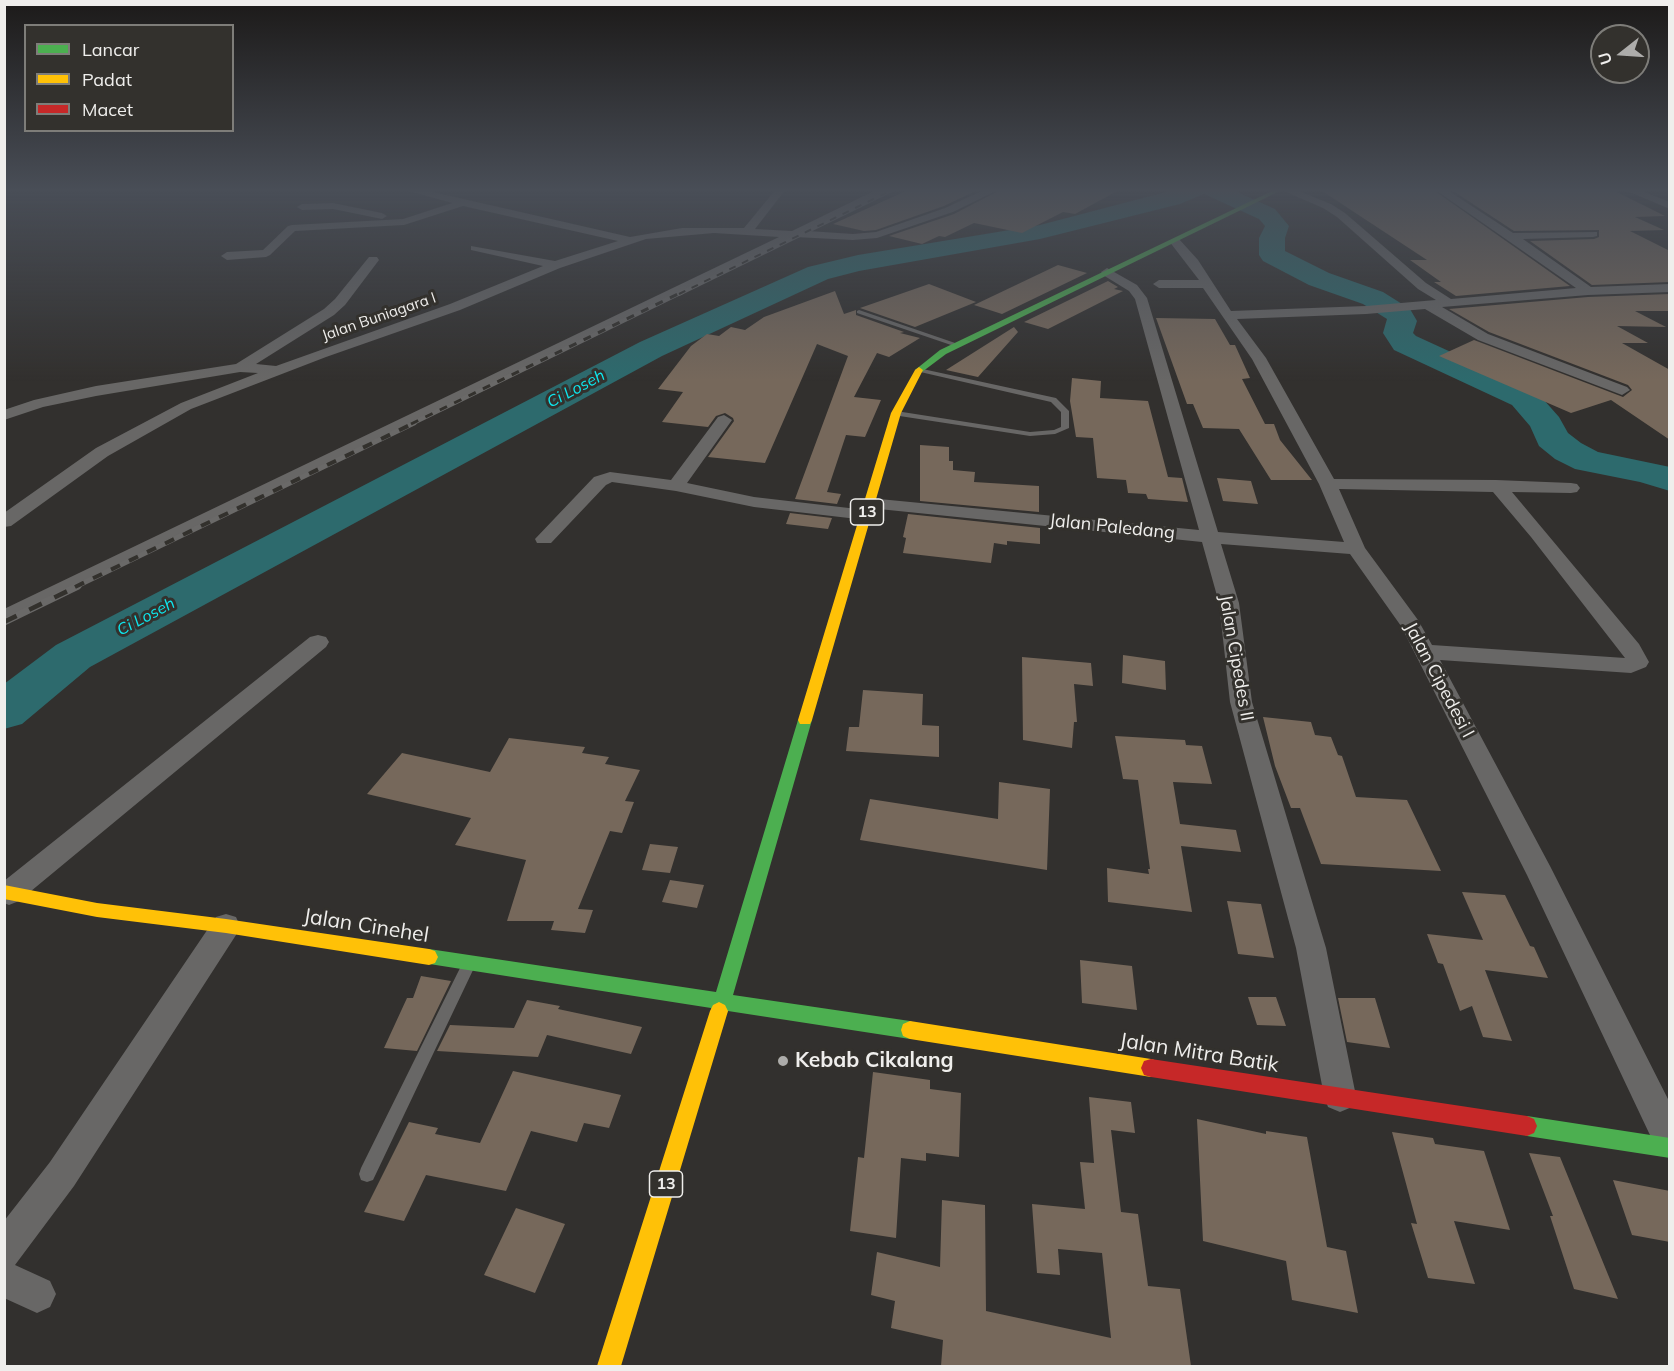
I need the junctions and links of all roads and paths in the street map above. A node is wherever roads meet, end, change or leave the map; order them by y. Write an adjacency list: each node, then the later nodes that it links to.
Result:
1 (266, 253): 9 (street)
2 (499, 253): 11 (street)
3 (592, 253): 11 (street, Jalan Buniagara I)
4 (754, 253): 38 (street)
5 (1149, 253): 12 (main road, 13)
6 (1186, 253): 14 (street, Jalan Cipedesi I)
7 (1384, 253): 17 (street)
8 (1535, 253): 16 (street)
9 (227, 255)
10 (373, 260): 22 (street)
11 (556, 265): 23 (street, Jalan Buniagara I)
12 (1107, 272): 21 (main road, 13); 35 (street, Jalan Cipedes II)
13 (1159, 284): 14 (street)
14 (1207, 284): 20 (street, Jalan Cipedesi I)
15 (1670, 288): 16 (street)
16 (1588, 291): 17 (street)
17 (1449, 303): 18 (street)
18 (1428, 305): 20 (street); 25 (street)
19 (859, 312): 21 (lane)
20 (1227, 315): 29 (street, Jalan Cipedesi I)
21 (956, 345): 24 (main road, 13)
22 (240, 368): 23 (street); 27 (street)
23 (281, 369): 34 (street, Jalan Buniagara I)
24 (918, 370): 26 (main road, 13); 26 (lane)
25 (1622, 390)
26 (896, 413): 33 (main road, 13)
27 (4, 415)
28 (724, 420): 31 (street)
29 (1328, 484): 30 (street); 37 (street, Jalan Cipedesi I)
30 (1496, 485): 32 (street); 40 (street)
31 (676, 486): 33 (street, Jalan Paledang); 36 (street, Jalan Paledang)
32 (1571, 488)
33 (868, 509): 35 (street, Jalan Paledang); 44 (main road, 13)
34 (4, 522)
35 (1210, 537): 37 (street, Jalan Paledang); 45 (street, Jalan Cipedes II)
36 (544, 539)
37 (1356, 549): 40 (street, Jalan Cipedesi I)
38 (4, 617)
39 (318, 642): 41 (street)
40 (1425, 651): 46 (street, Jalan Cipedesi I)
41 (7, 892): 42 (main road, Jalan Cinehel)
42 (226, 926): 43 (main road, Jalan Cinehel); 49 (street)
43 (469, 963): 44 (main road, Jalan Cinehel); 48 (lane)
44 (722, 1000): 45 (main road, Jalan Mitra Batik); 50 (main road, 13)
45 (1340, 1096): 47 (main road, Jalan Mitra Batik)
46 (1670, 1140)
47 (1670, 1148)
48 (367, 1174)
49 (4, 1251)
50 (609, 1366)

